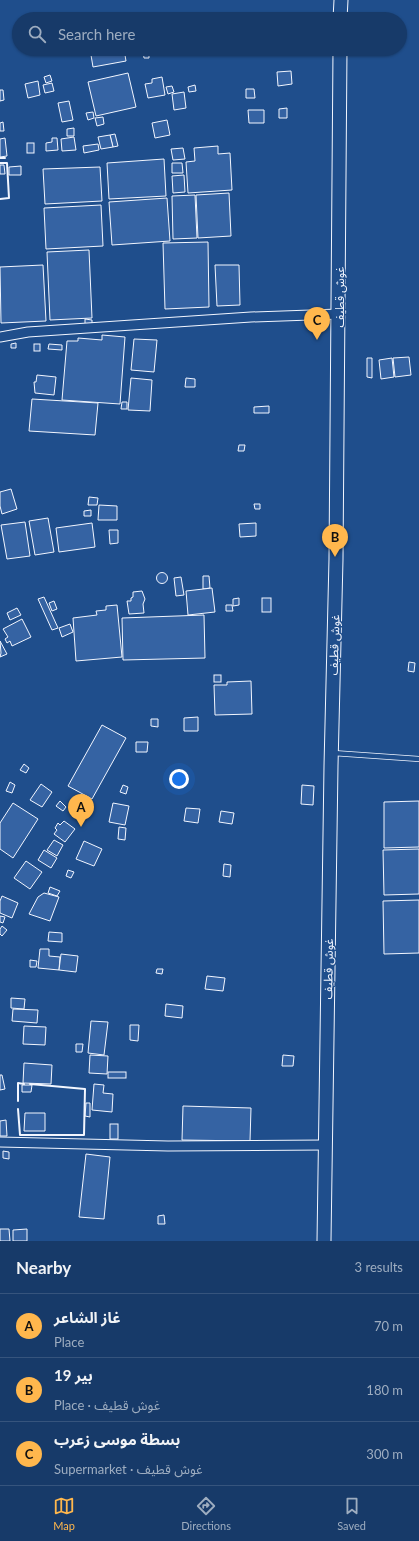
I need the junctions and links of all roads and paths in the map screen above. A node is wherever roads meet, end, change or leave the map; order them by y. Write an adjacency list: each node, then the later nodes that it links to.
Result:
1 (341, 0): 2 (main road)
2 (340, 12)
3 (340, 56): 4 (main road, غوش قطيف)
4 (339, 314): 5 (street); 6 (main road, غوش قطيف)
5 (0, 337)
6 (331, 753): 7 (lane); 9 (main road, غوش قطيف)
7 (419, 759)
8 (0, 1142): 9 (street)
9 (325, 1145): 10 (main road, غوش قطيف)
10 (324, 1241)

